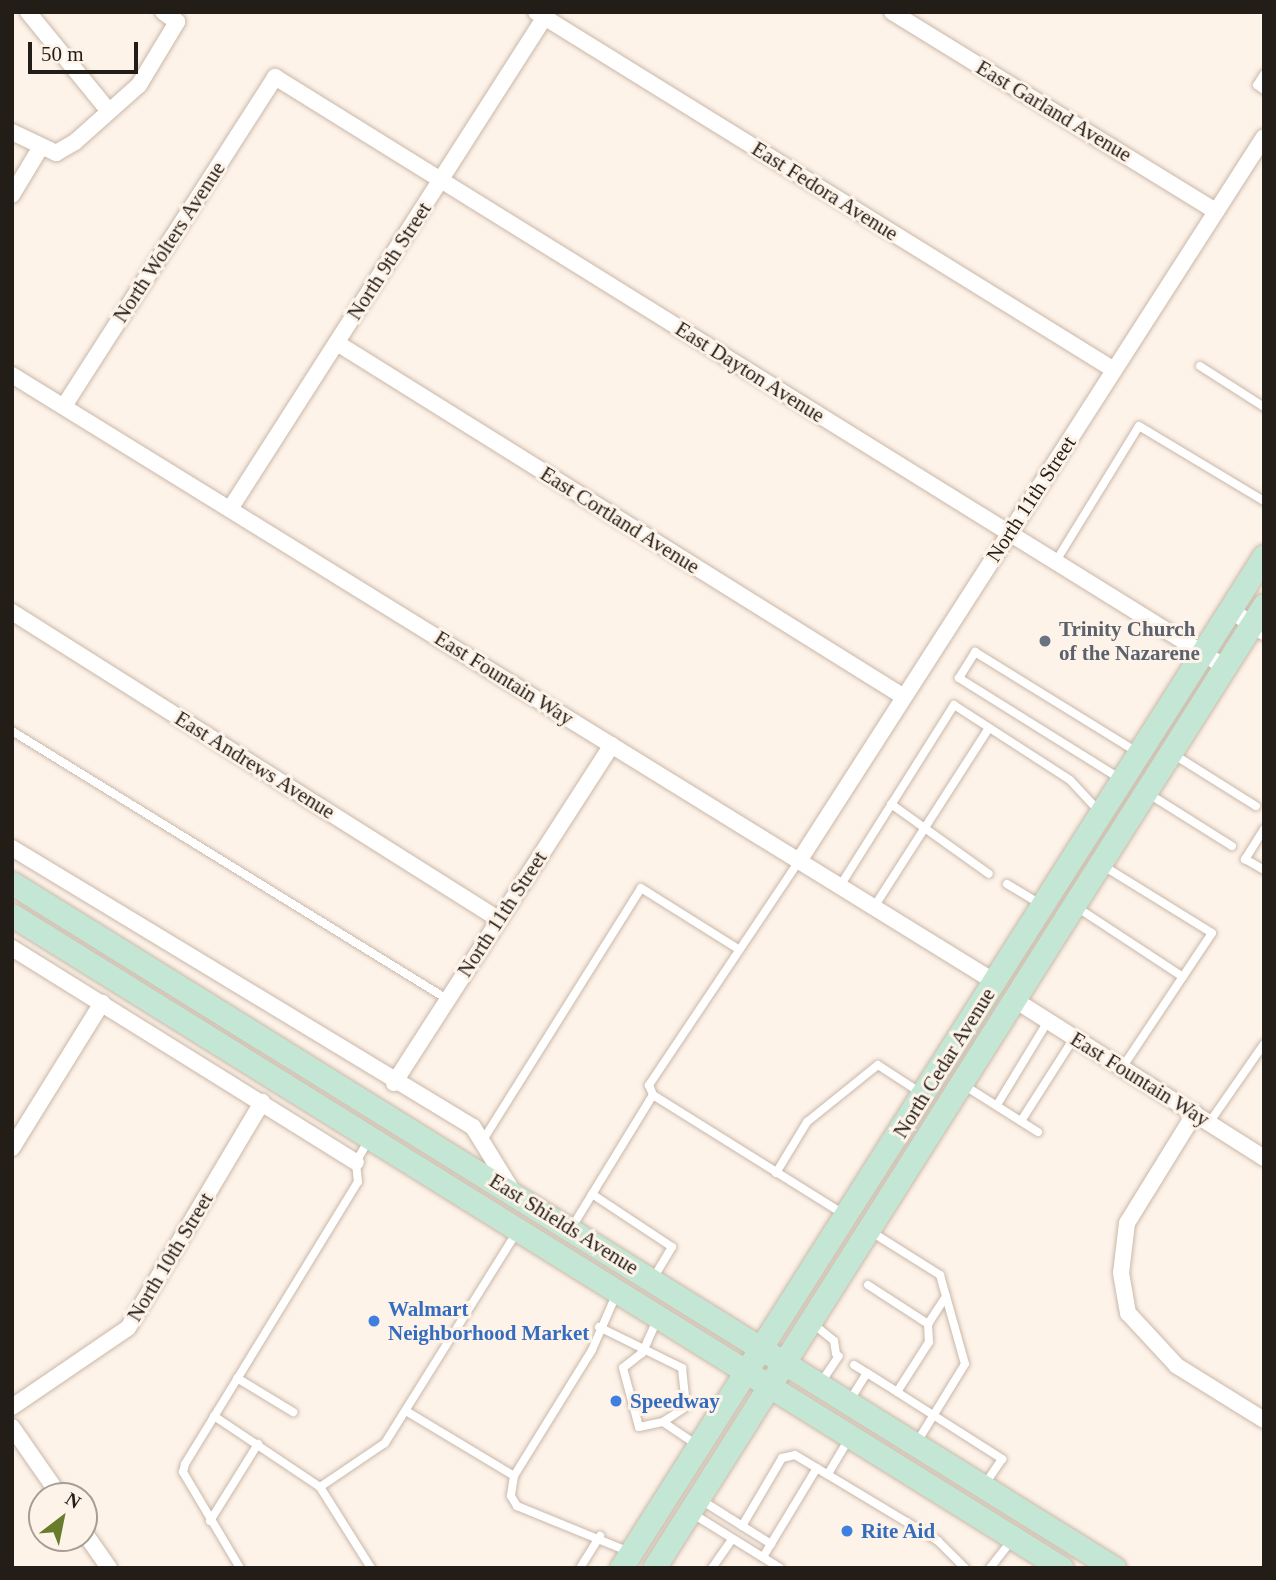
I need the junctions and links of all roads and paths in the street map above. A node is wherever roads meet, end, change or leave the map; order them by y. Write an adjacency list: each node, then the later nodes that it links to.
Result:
1 (28, 12): 8 (street)
2 (163, 12): 8 (street)
3 (892, 12): 14 (street, East Garland Avenue)
4 (543, 14): 12 (street, North 9th Street); 17 (street, East Fedora Avenue)
5 (1264, 74): 7 (lane)
6 (275, 78): 12 (street, East Dayton Avenue); 19 (street, North Wolters Avenue)
7 (1264, 90)
8 (107, 109): 11 (street)
9 (12, 132): 11 (street)
10 (1264, 137): 14 (street, North 11th Street)
11 (39, 150): 13 (street)
12 (441, 180): 15 (street, North 9th Street); 23 (street, East Dayton Avenue)
13 (12, 195)
14 (1216, 211): 17 (street, North 11th Street)
15 (337, 343): 22 (street, North 9th Street); 31 (street, East Cortland Avenue)
16 (1200, 366): 20 (lane)
17 (1114, 370): 23 (street, North 11th Street)
18 (12, 375): 19 (street, East Fountain Way)
19 (64, 406): 22 (street, East Fountain Way)
20 (1264, 407)
21 (1264, 501): 25 (lane)
22 (230, 509): 34 (street, East Fountain Way)
23 (1009, 533): 25 (street, East Dayton Avenue); 31 (street, North 11th Street)
24 (1264, 556): 26 (main road, North Cedar Avenue)
25 (1056, 561): 29 (street, East Dayton Avenue)
26 (1230, 610): 28 (street); 29 (main road, North Cedar Avenue)
27 (12, 612): 57 (street, East Andrews Avenue)
28 (1260, 621): 30 (main road, North Cedar Avenue)
29 (1203, 653): 30 (street, East Dayton Avenue); 35 (main road, North Cedar Avenue)
30 (1225, 667): 36 (main road, North Cedar Avenue)
31 (904, 697): 46 (street, North 11th Street)
32 (989, 728): 39 (lane); 41 (lane); 42 (lane)
33 (12, 731): 62 (lane)
34 (612, 745): 46 (street, East Fountain Way); 57 (street, North 11th Street)
35 (1139, 753): 37 (main road, North Cedar Avenue); 37 (lane)
36 (1171, 753): 38 (main road, North Cedar Avenue); 40 (lane)
37 (1122, 780): 41 (main road, North Cedar Avenue)
38 (1146, 792): 44 (lane); 47 (main road, North Cedar Avenue)
39 (891, 804): 42 (lane); 52 (lane)
40 (1256, 806)
41 (1101, 813): 53 (main road, North Cedar Avenue)
42 (925, 827): 49 (lane); 55 (lane)
43 (1264, 830): 48 (lane)
44 (1232, 846)
45 (12, 848): 70 (street)
46 (799, 860): 52 (street, East Fountain Way); 58 (lane)
47 (1101, 864): 54 (main road, North Cedar Avenue); 60 (lane)
48 (1264, 870)
49 (989, 874)
50 (12, 883): 85 (main road, East Shields Avenue)
51 (1007, 884): 53 (lane)
52 (840, 886): 55 (street, East Fountain Way)
53 (1043, 906): 61 (main road, North Cedar Avenue); 63 (main road)
54 (1075, 906): 60 (lane); 63 (main road, North Cedar Avenue)
55 (874, 907): 61 (street, East Fountain Way)
56 (12, 915): 69 (main road, East Shields Avenue)
57 (498, 919): 62 (street, North 11th Street)
58 (736, 947): 73 (lane); 81 (lane)
59 (12, 948): 64 (street)
60 (1183, 976): 68 (lane)
61 (995, 982): 71 (main road); 72 (main road, North Cedar Avenue)
62 (447, 999): 70 (street, North 11th Street)
63 (1015, 1000): 65 (street, East Fountain Way); 71 (main road, North Cedar Avenue)
64 (102, 1003): 74 (street); 82 (street)
65 (1048, 1021): 66 (street, East Fountain Way); 75 (lane)
66 (1074, 1038): 68 (street, East Fountain Way); 77 (lane)
67 (1264, 1044): 78 (lane)
68 (1122, 1068): 76 (street, East Fountain Way)
69 (284, 1081): 80 (main road, East Shields Avenue); 85 (main road)
70 (394, 1083): 81 (street)
71 (962, 1084): 75 (lane); 92 (main road, North Cedar Avenue)
72 (924, 1094): 86 (lane); 89 (main road, North Cedar Avenue); 92 (main road)
73 (653, 1095): 86 (lane); 88 (lane)
74 (262, 1102): 84 (street); 112 (street, North 10th Street)
75 (997, 1105): 77 (lane)
76 (1195, 1113): 78 (street, East Fountain Way); 117 (street)
77 (1021, 1121): 79 (lane)
78 (1209, 1123): 83 (street, East Fountain Way)
79 (1038, 1132)
80 (372, 1136): 84 (lane); 90 (main road, East Shields Avenue)
81 (483, 1140): 87 (street)
82 (12, 1148)
83 (1264, 1158)
84 (356, 1162): 107 (lane)
85 (467, 1164): 87 (main road, East Shields Avenue)
86 (776, 1172): 89 (lane)
87 (513, 1192): 91 (main road, East Shields Avenue)
88 (592, 1195): 91 (lane); 93 (lane)
89 (847, 1217): 101 (main road, North Cedar Avenue)
90 (519, 1227): 91 (main road); 95 (main road, East Shields Avenue); 113 (lane)
91 (572, 1228): 93 (main road, East Shields Avenue)
92 (869, 1230): 96 (lane); 98 (main road, North Cedar Avenue)
93 (653, 1279): 101 (main road, East Shields Avenue)
94 (868, 1285): 99 (lane)
95 (619, 1289): 97 (main road, East Shields Avenue); 100 (lane)
96 (946, 1296): 99 (lane); 115 (lane)
97 (660, 1314): 102 (lane); 105 (main road, East Shields Avenue)
98 (811, 1323): 103 (main road, North Cedar Avenue); 108 (lane)
99 (929, 1324): 110 (lane)
100 (599, 1328): 102 (lane); 126 (lane)
101 (766, 1347): 103 (main road, East Shields Avenue); 105 (main road, North Cedar Avenue)
102 (642, 1353): 118 (lane); 118 (lane)
103 (787, 1359): 108 (main road, East Shields Avenue); 109 (main road, North Cedar Avenue)
104 (854, 1365): 106 (lane)
105 (750, 1370): 109 (main road, East Shields Avenue); 123 (main road, North Cedar Avenue)
106 (867, 1373): 110 (lane); 111 (lane)
107 (237, 1378): 114 (lane); 116 (lane)
108 (822, 1381): 111 (main road, East Shields Avenue)
109 (772, 1384): 120 (main road, East Shields Avenue); 130 (main road, North Cedar Avenue)
110 (897, 1392): 115 (lane)
111 (850, 1400): 121 (main road, East Shields Avenue)
112 (12, 1407)
113 (406, 1411): 126 (lane); 129 (lane)
114 (293, 1412)
115 (934, 1415): 121 (lane); 128 (lane)
116 (214, 1416): 122 (lane); 131 (lane)
117 (1264, 1420)
118 (663, 1422): 123 (lane)
119 (12, 1427): 127 (street)
120 (852, 1435): 125 (lane); 134 (main road, East Shields Avenue)
121 (917, 1442): 128 (main road, East Shields Avenue)
122 (258, 1444): 129 (lane); 131 (lane)
123 (700, 1447): 139 (main road, North Cedar Avenue)
124 (817, 1468): 125 (lane); 132 (lane); 136 (lane)
125 (828, 1474): 148 (lane)
126 (514, 1476): 133 (lane)
127 (50, 1482)
128 (985, 1485): 151 (main road, East Shields Avenue)
129 (320, 1486): 143 (lane)
130 (694, 1505): 132 (lane); 135 (lane); 145 (main road, North Cedar Avenue)
131 (211, 1521): 142 (lane)
132 (742, 1526): 136 (lane)
133 (600, 1536): 139 (lane); 144 (lane)
134 (1014, 1537): 140 (main road, East Shields Avenue); 149 (lane); 150 (main road)
135 (732, 1539): 138 (lane); 146 (lane)
136 (771, 1544): 138 (lane)
137 (98, 1552): 141 (street)
138 (764, 1557): 147 (lane)
139 (630, 1563)
140 (1061, 1567)
141 (109, 1568)
142 (240, 1568)
143 (372, 1568)
144 (580, 1568)
145 (654, 1568)
146 (712, 1568)
147 (780, 1568)
148 (965, 1568)
149 (989, 1568)
150 (1088, 1568)
151 (1114, 1568)

